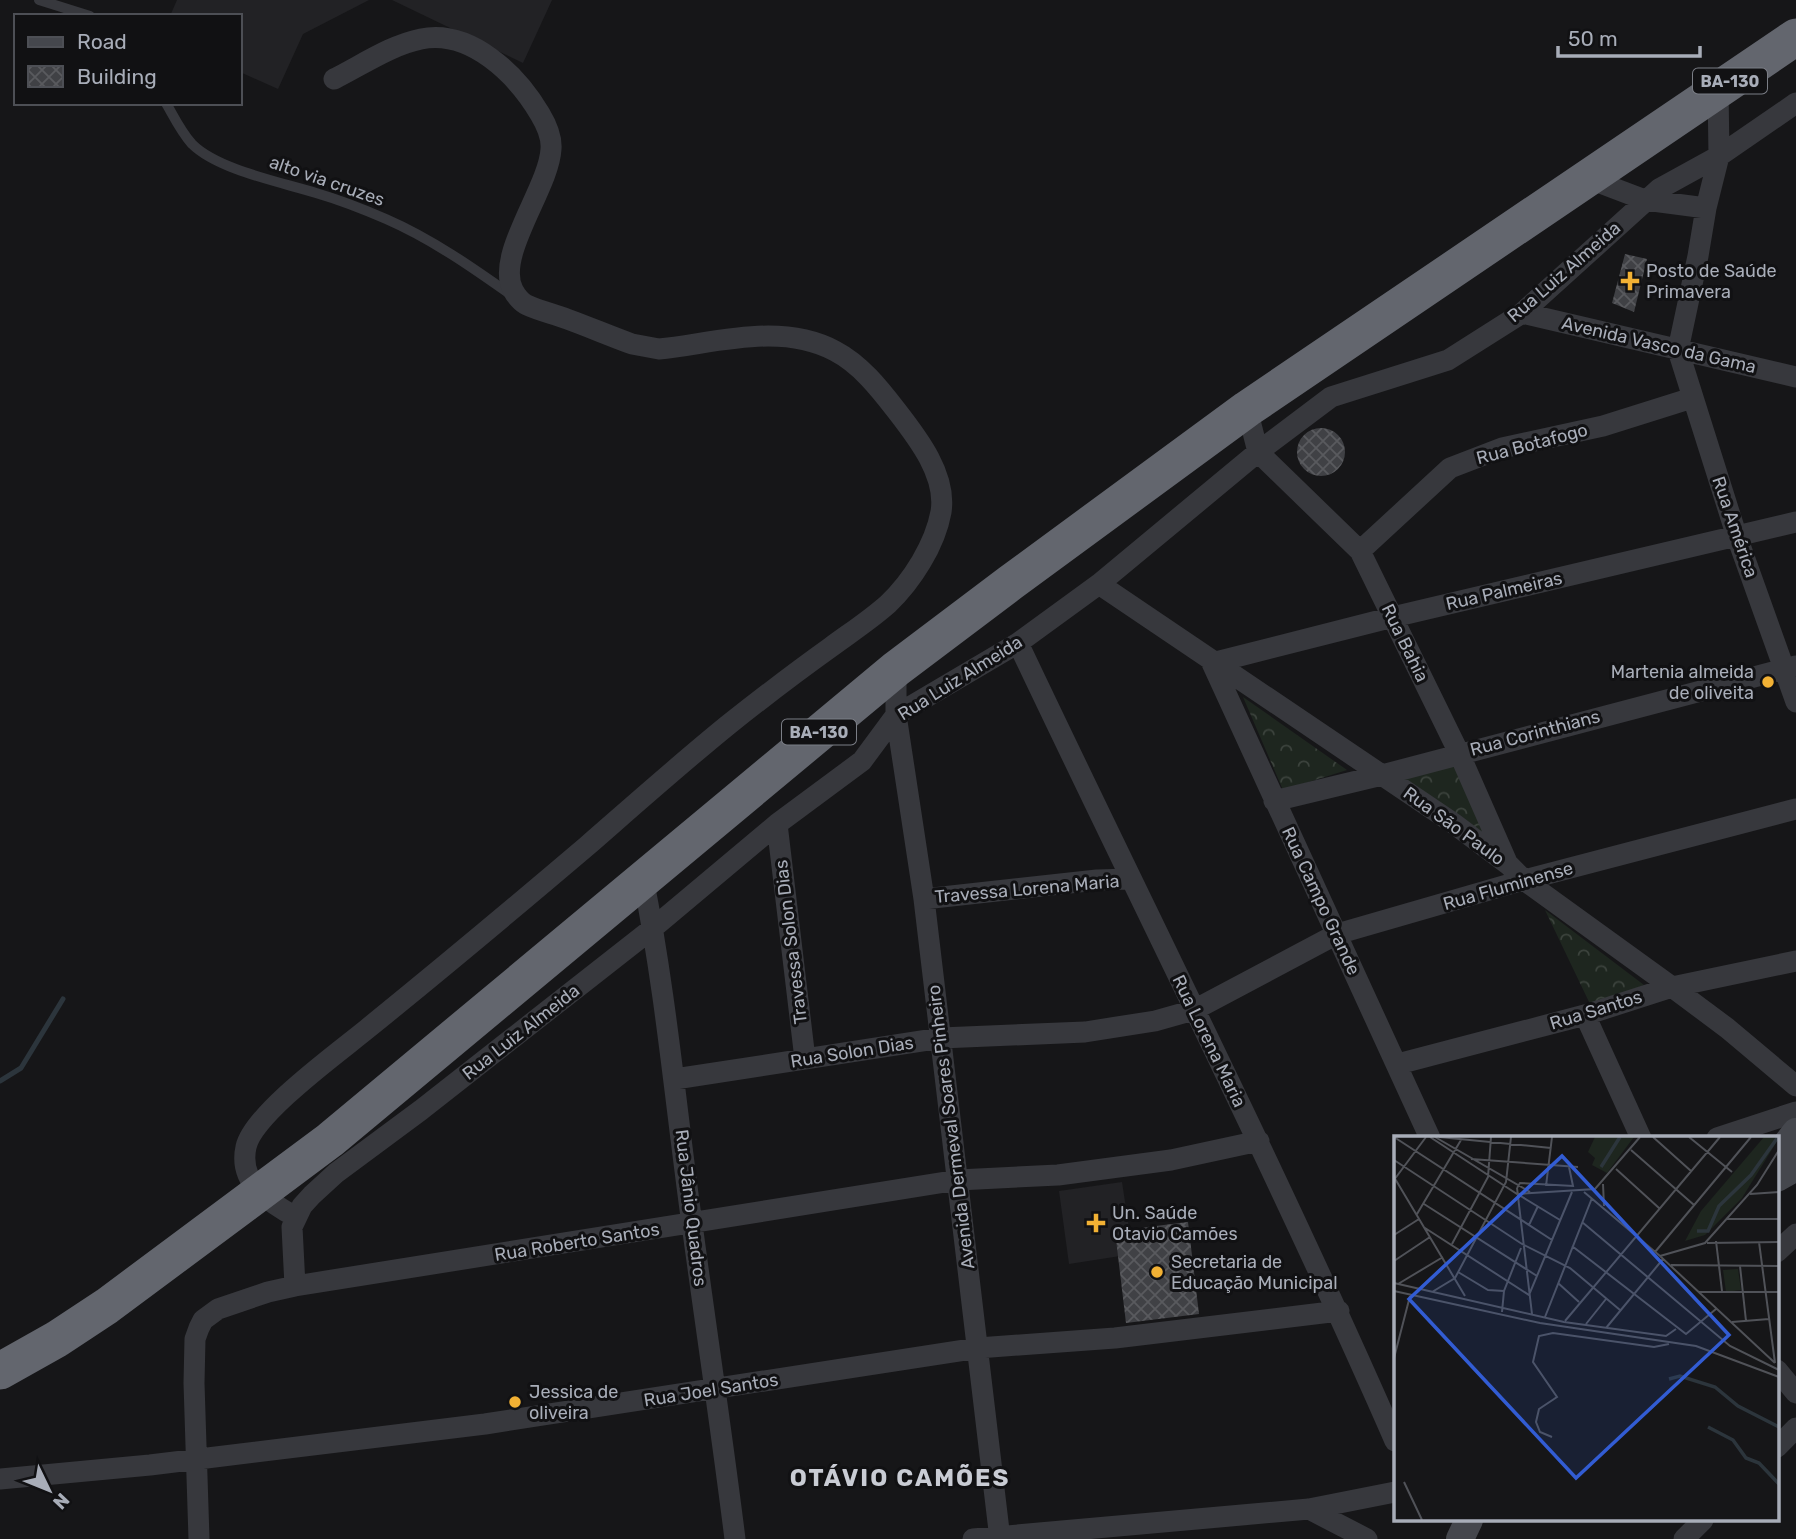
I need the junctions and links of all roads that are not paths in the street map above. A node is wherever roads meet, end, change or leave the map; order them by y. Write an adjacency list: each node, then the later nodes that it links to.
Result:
1 (39, 0): 2 (lane)
2 (84, 14)
3 (1796, 37): 5 (highway, BA-130)
4 (334, 79): 12 (street)
5 (1718, 88): 8 (street); 9 (highway, BA-130)
6 (1796, 103): 8 (street, Rua Luiz Almeida)
7 (167, 105): 12 (lane, alto via cruzes)
8 (1719, 156): 10 (street, Rua Luiz Almeida); 11 (street)
9 (1587, 178): 10 (street); 17 (highway, BA-130)
10 (1646, 200): 11 (street); 13 (street, Rua Luiz Almeida)
11 (1706, 208): 14 (street)
12 (524, 304): 61 (street)
13 (1522, 313): 14 (street, Avenida Vasco da Gama); 18 (street, Rua Luiz Almeida)
14 (1678, 350): 15 (street, Avenida Vasco da Gama); 16 (street, Rua América)
15 (1796, 377)
16 (1692, 398): 20 (street, Rua América); 21 (street, Rua Botafogo)
17 (1247, 409): 18 (street); 27 (highway, BA-130)
18 (1258, 452): 21 (street, Rua Bahia); 22 (street, Rua Luiz Almeida)
19 (1796, 522): 20 (street, Rua Palmeiras)
20 (1737, 537): 23 (street, Rua Palmeiras); 26 (street, Rua América)
21 (1360, 551): 23 (street, Rua Bahia)
22 (1099, 584): 24 (street, Rua Luiz Almeida); 25 (street, Rua São Paulo)
23 (1393, 617): 25 (street, Rua Palmeiras); 30 (street, Rua Bahia)
24 (1018, 643): 29 (street, Rua Luiz Almeida); 37 (street, Rua Lorena Maria)
25 (1212, 663): 31 (street, Rua São Paulo); 32 (street, Rua Campo Grande)
26 (1790, 667): 28 (street, Rua América); 30 (street, Rua Corinthians)
27 (896, 669): 29 (street, Avenida Dermeval Soares Pinheiro); 36 (highway, BA-130)
28 (1796, 702)
29 (896, 715): 34 (street, Rua Luiz Almeida); 39 (street, Avenida Dermeval Soares Pinheiro)
30 (1459, 753): 31 (street, Rua Corinthians); 35 (street, Rua Bahia)
31 (1382, 775): 32 (street, Rua Corinthians); 35 (street, Rua São Paulo)
32 (1274, 801): 41 (street, Rua Campo Grande)
33 (1796, 808): 38 (street, Rua Fluminense)
34 (777, 824): 40 (street, Rua Luiz Almeida); 47 (street, Travessa Solon Dias)
35 (1509, 865): 38 (street, Rua São Paulo)
36 (643, 878): 40 (street, Rua Jânio Quadros); 61 (highway, BA-130)
37 (1130, 879): 39 (street, Travessa Lorena Maria); 44 (street, Rua Lorena Maria)
38 (1524, 880): 41 (street, Rua Fluminense); 43 (street, Rua São Paulo)
39 (923, 899): 46 (street, Avenida Dermeval Soares Pinheiro)
40 (653, 928): 49 (street, Rua Jânio Quadros); 62 (street, Rua Luiz Almeida)
41 (1337, 934): 44 (street, Rua Fluminense); 48 (street, Rua Campo Grande)
42 (1796, 961): 43 (street, Rua Santos)
43 (1672, 987): 45 (street, Rua Santos); 50 (street, Rua São Paulo)
44 (1194, 1010): 46 (street, Rua Solon Dias); 56 (street, Rua Lorena Maria)
45 (1585, 1015): 48 (street, Rua Santos); 54 (street)
46 (941, 1038): 47 (street, Rua Solon Dias); 60 (street, Avenida Dermeval Soares Pinheiro)
47 (805, 1059): 49 (street, Rua Solon Dias)
48 (1398, 1064): 53 (street, Rua Campo Grande)
49 (675, 1079): 63 (street, Rua Jânio Quadros)
50 (1796, 1086)
51 (1796, 1112): 55 (street)
52 (1796, 1132): 57 (street)
53 (1429, 1136)
54 (1640, 1136)
55 (1723, 1136)
56 (1259, 1141): 60 (street, Rua Roberto Santos); 67 (street, Rua Lorena Maria)
57 (1778, 1155)
58 (1796, 1167): 59 (street)
59 (1778, 1177)
60 (958, 1180): 63 (street, Rua Roberto Santos); 68 (street, Avenida Dermeval Soares Pinheiro)
61 (260, 1194): 62 (street); 69 (highway, BA-130)
62 (296, 1217): 66 (street)
63 (691, 1224): 66 (street, Rua Roberto Santos); 71 (street, Rua Jânio Quadros)
64 (1796, 1234): 65 (street)
65 (1778, 1251)
66 (295, 1286): 76 (street, Rua Roberto Santos)
67 (1339, 1311): 68 (street, Rua Joel Santos); 74 (street, Rua Lorena Maria)
68 (978, 1348): 71 (street, Rua Joel Santos); 82 (street, Avenida Dermeval Soares Pinheiro)
69 (0, 1371)
70 (1778, 1371): 72 (street)
71 (716, 1389): 76 (street, Rua Joel Santos); 84 (street, Rua Jânio Quadros)
72 (1796, 1393)
73 (1796, 1427): 75 (street)
74 (1394, 1439)
75 (1778, 1446)
76 (196, 1460): 77 (street, Rua Joel Santos); 83 (street)
77 (0, 1479)
78 (1394, 1492): 79 (street)
79 (1309, 1509): 82 (street); 86 (street)
80 (1468, 1522): 87 (street)
81 (1699, 1522): 88 (street)
82 (999, 1537): 85 (street)
83 (199, 1539)
84 (735, 1539)
85 (973, 1539)
86 (1367, 1539)
87 (1460, 1539)
88 (1684, 1539)

